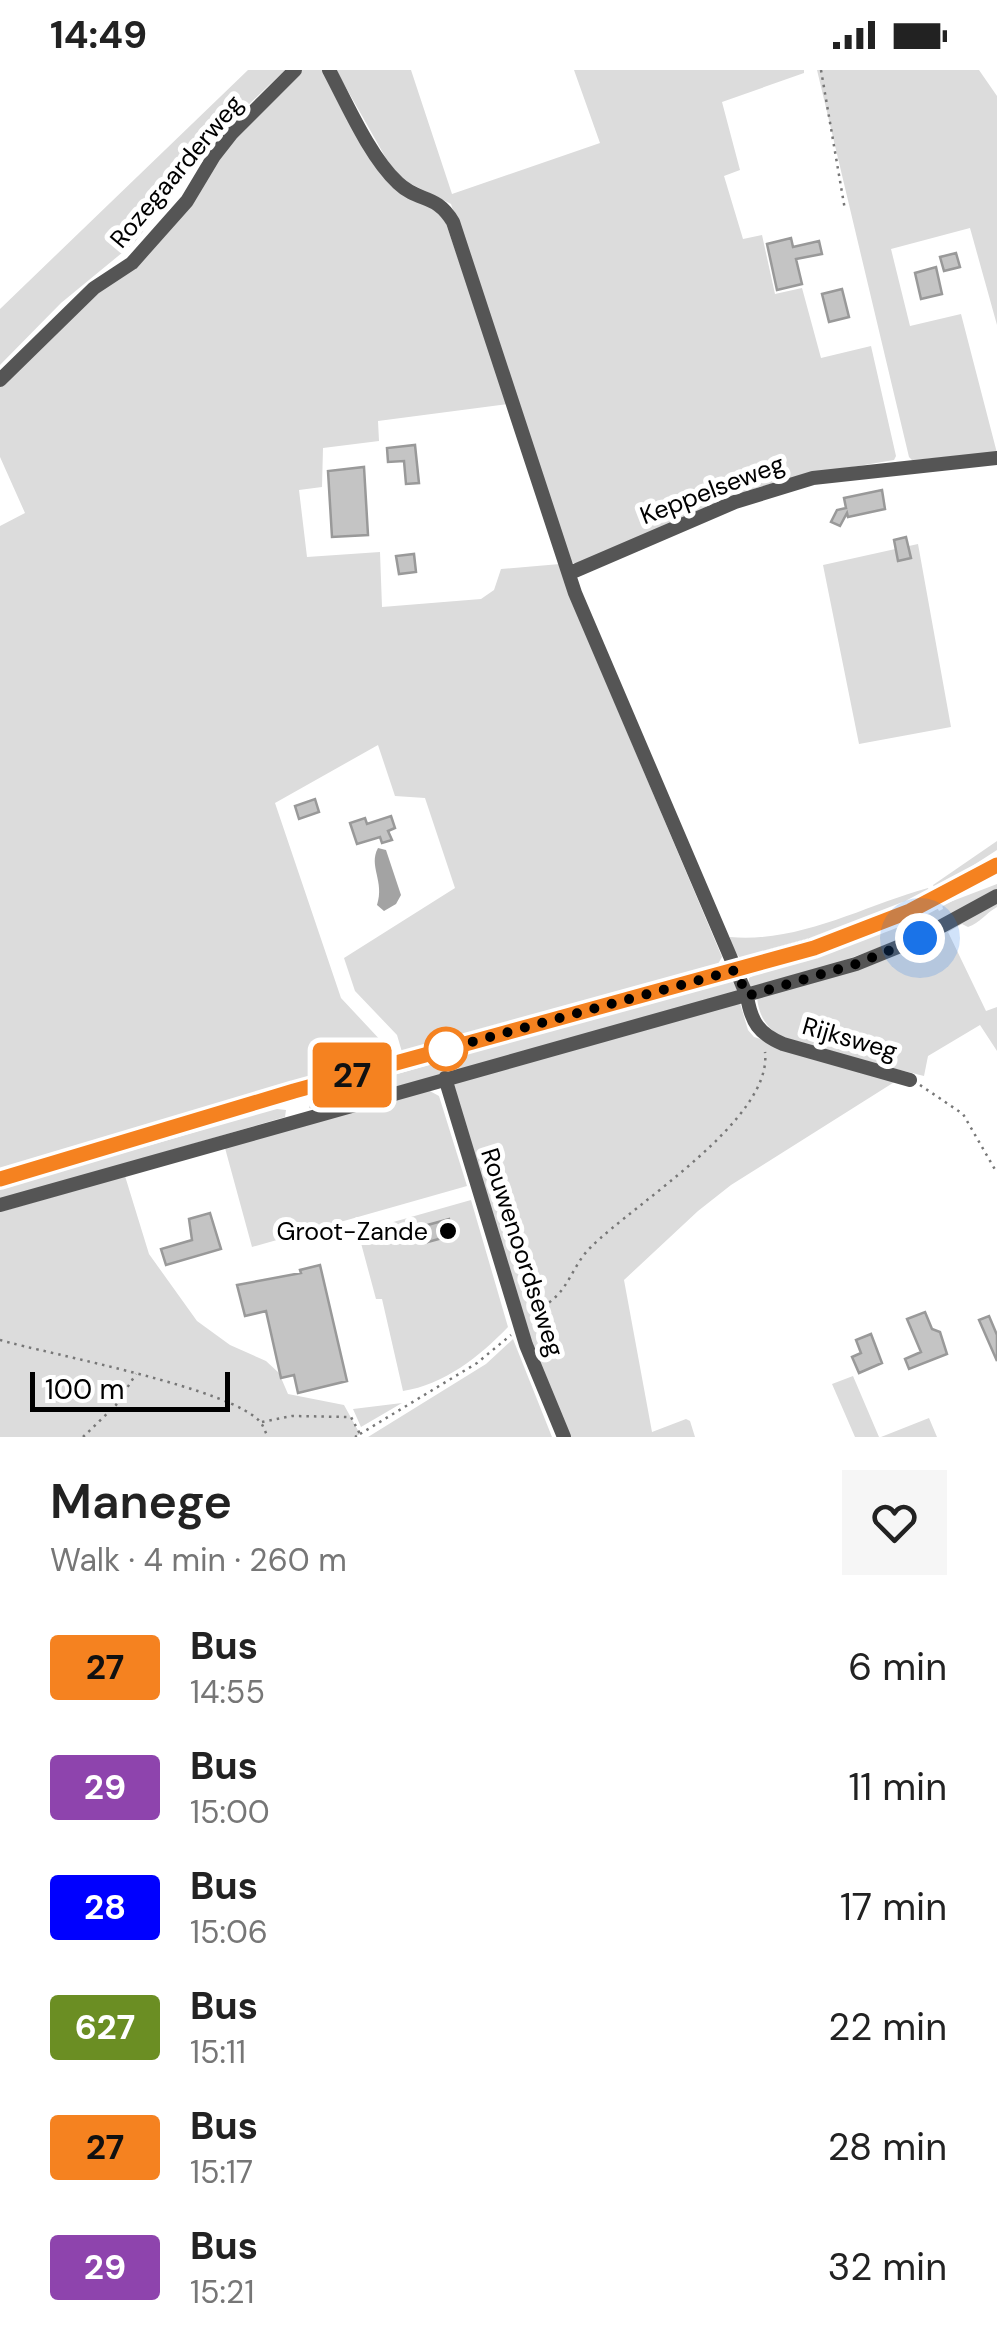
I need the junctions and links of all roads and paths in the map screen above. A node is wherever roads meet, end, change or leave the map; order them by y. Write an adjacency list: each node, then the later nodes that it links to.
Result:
1 (295, 70): 5 (street, Rozegaarderweg)
2 (329, 70): 7 (street, Rijksweg)
3 (821, 70): 4 (path)
4 (845, 210)
5 (0, 380)
6 (997, 458): 7 (street, Keppelseweg)
7 (570, 573): 10 (street, Rijksweg)
8 (996, 866): 10 (main road)
9 (997, 896): 11 (street, Rijksweg)
10 (736, 970): 11 (street, Rijksweg); 15 (main road)
11 (747, 996): 12 (street, Rijksweg); 13 (street, Rijksweg)
12 (762, 1036): 14 (street, Rijksweg); 20 (path)
13 (445, 1078): 16 (street, Rijksweg); 20 (street, Rouwenoordseweg)
14 (910, 1080): 17 (path)
15 (294, 1091): 16 (street); 18 (main road)
16 (303, 1118): 19 (street, Rijksweg)
17 (997, 1173)
18 (0, 1179)
19 (0, 1205)
20 (521, 1326): 24 (path); 27 (street, Rouwenoordseweg)
21 (0, 1340): 22 (path)
22 (136, 1374): 23 (path); 25 (path)
23 (260, 1422): 24 (path); 26 (path)
24 (358, 1436)
25 (83, 1437)
26 (268, 1437)
27 (564, 1437)

